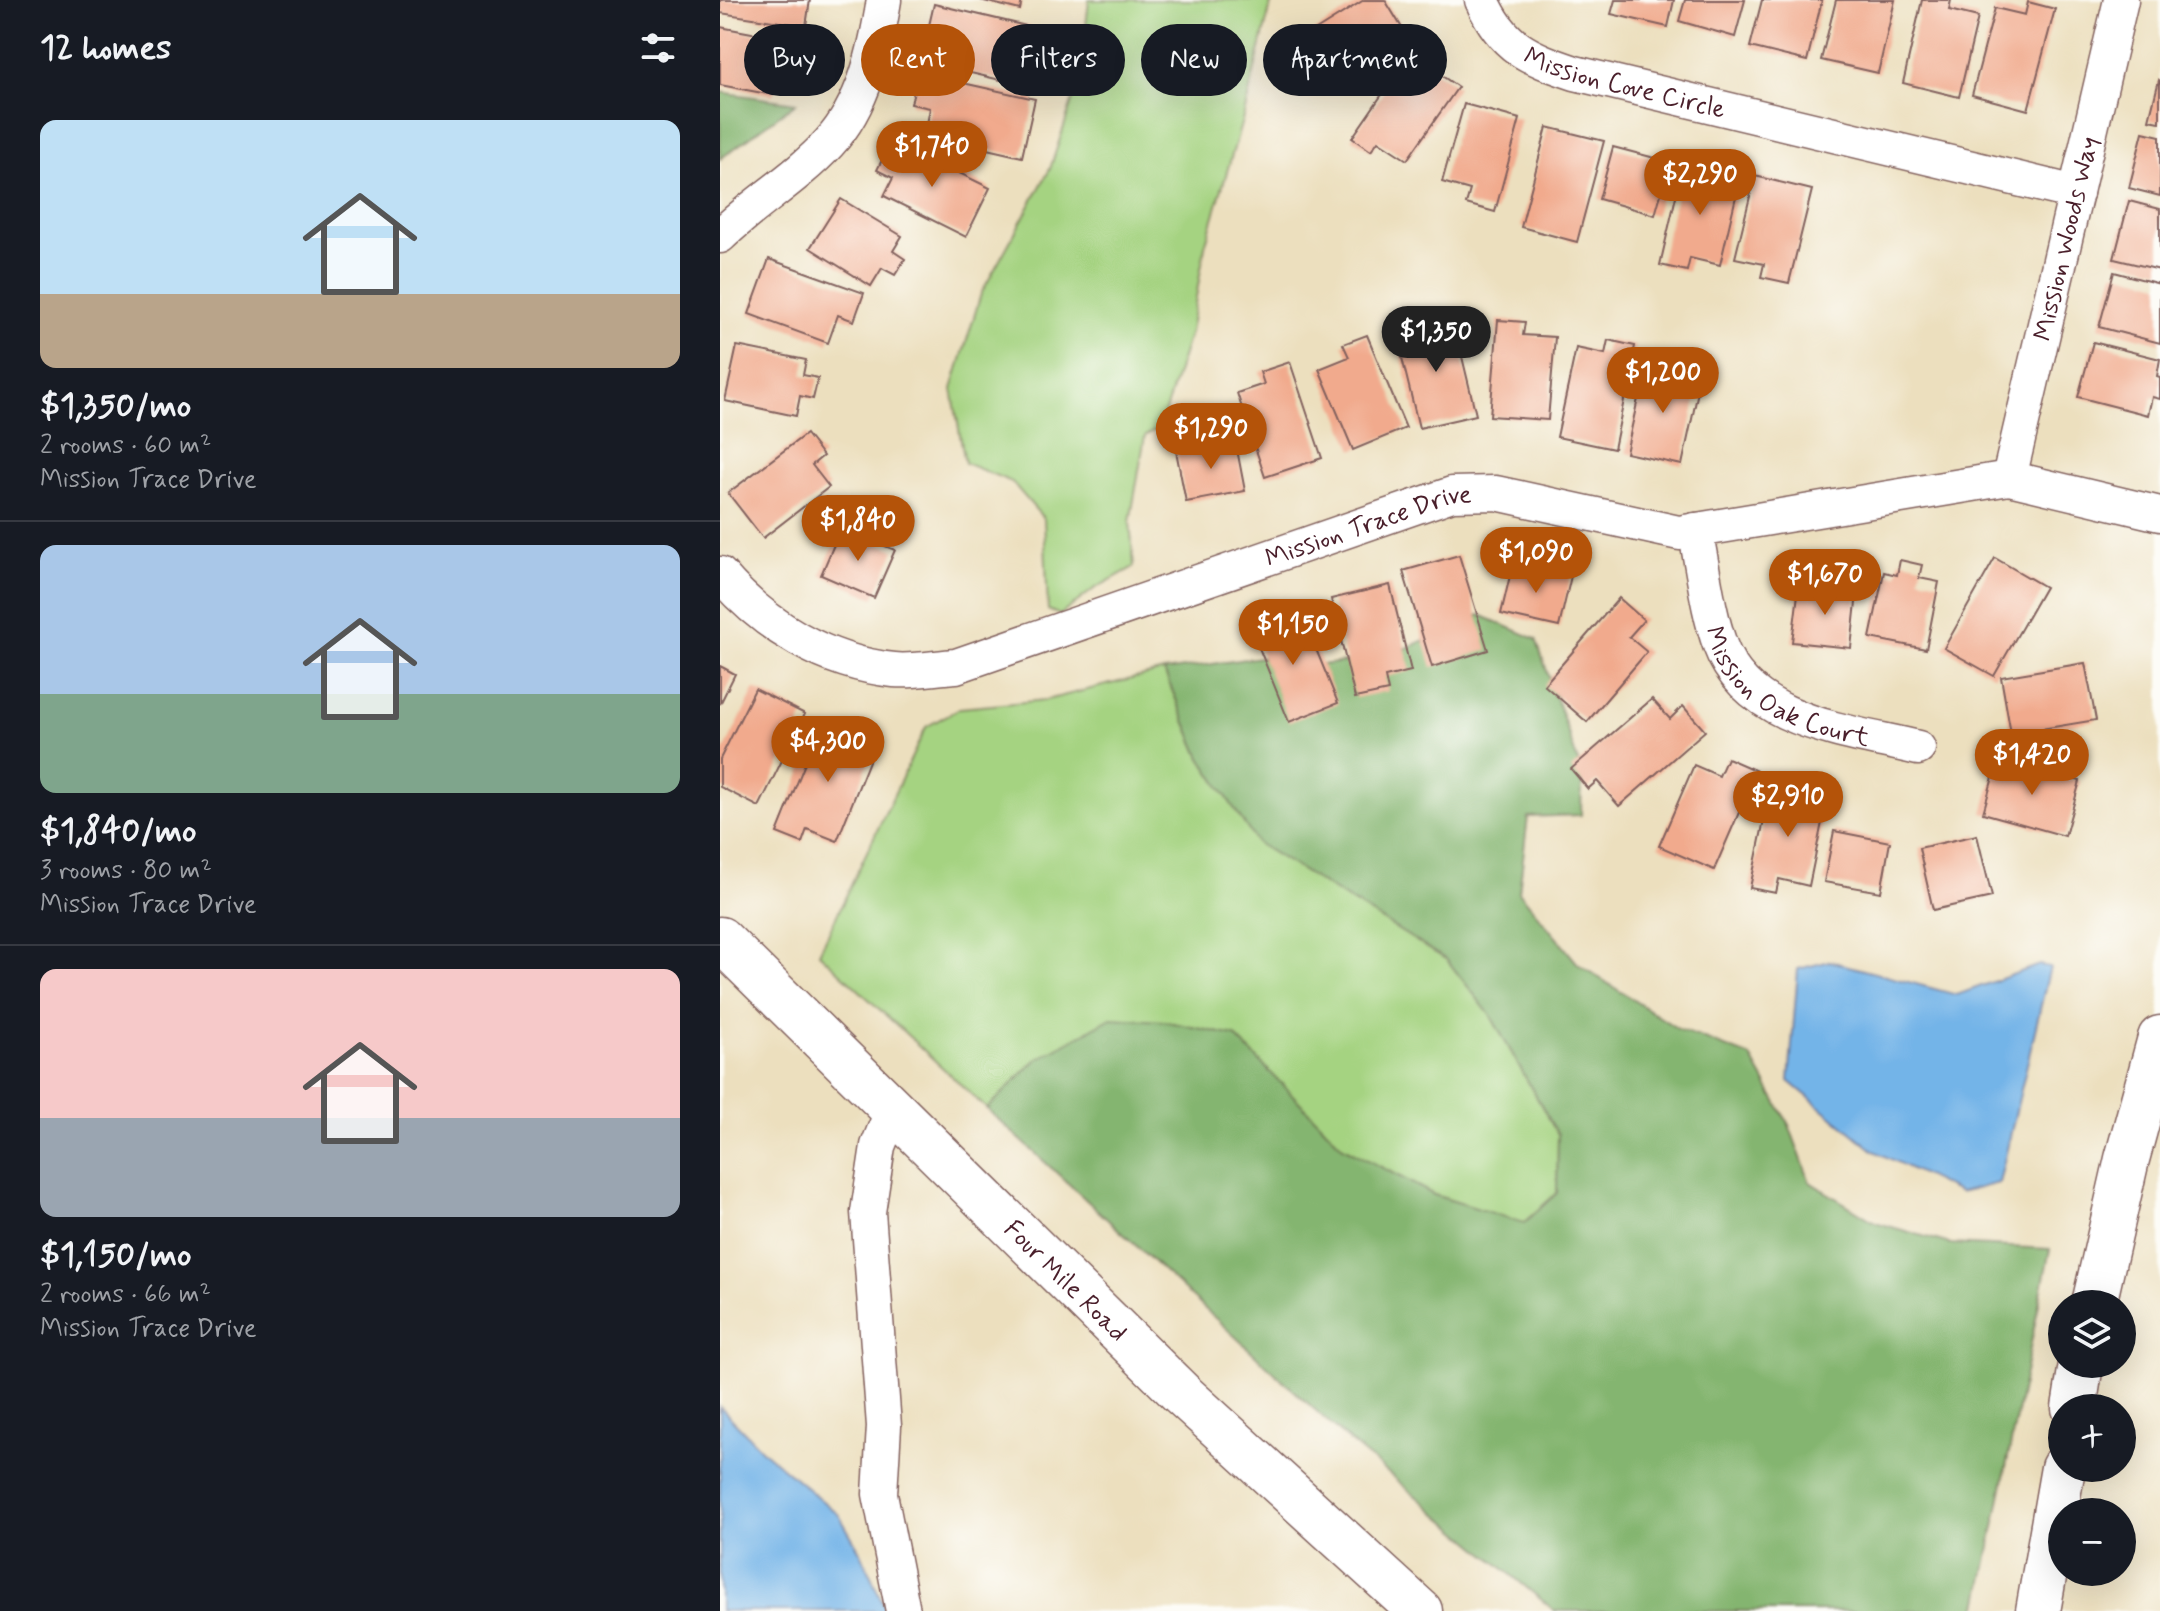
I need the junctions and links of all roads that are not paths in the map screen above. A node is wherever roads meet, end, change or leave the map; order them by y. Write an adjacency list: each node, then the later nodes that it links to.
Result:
1 (884, 0): 5 (street)
2 (1482, 0): 4 (street, Mission Cove Circle)
3 (2121, 0): 4 (street, Mission Woods Way)
4 (2076, 193): 6 (street, Mission Woods Way)
5 (720, 236)
6 (2009, 478): 7 (street); 8 (street, Mission Trace Drive)
7 (2160, 514)
8 (1695, 530): 9 (street, Mission Trace Drive); 10 (street, Mission Oak Court)
9 (720, 574)
10 (1918, 748)
11 (720, 939): 13 (main road, Four Mile Road)
12 (2160, 1038): 14 (main road)
13 (893, 1109): 16 (main road, Four Mile Road); 17 (street)
14 (2097, 1290)
15 (2061, 1482): 18 (main road)
16 (1400, 1604)
17 (903, 1611)
18 (2038, 1611)

